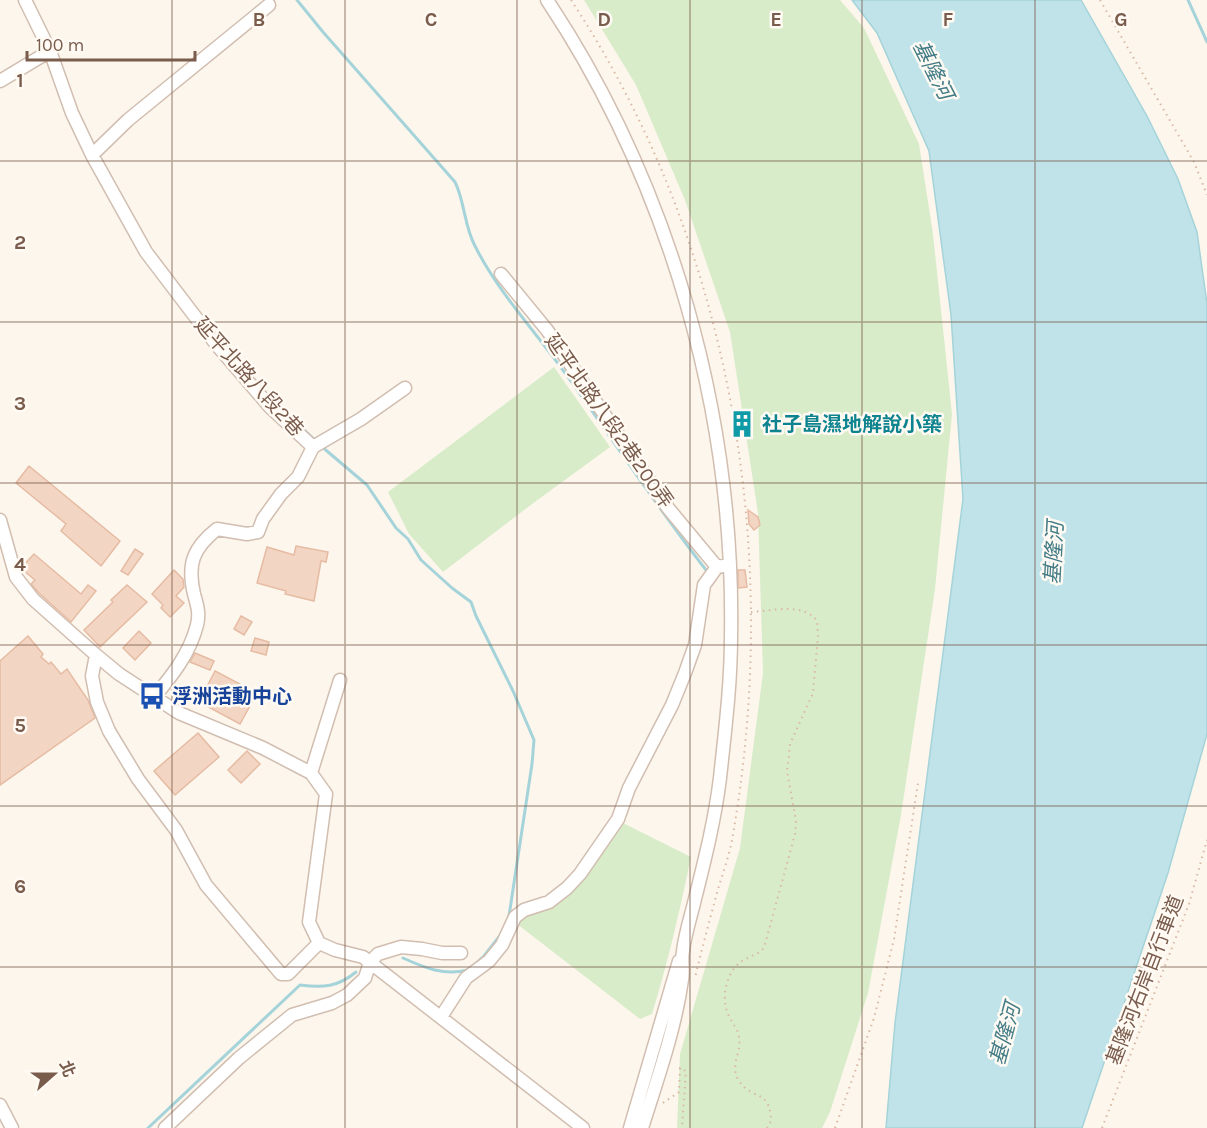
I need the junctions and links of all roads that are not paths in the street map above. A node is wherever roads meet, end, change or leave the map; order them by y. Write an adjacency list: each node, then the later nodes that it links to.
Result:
1 (25, 0): 4 (street, 延平北路八段2巷)
2 (547, 0): 11 (street)
3 (269, 5): 6 (street)
4 (50, 51): 5 (street); 6 (street, 延平北路八段2巷)
5 (0, 81)
6 (92, 155): 9 (street, 延平北路八段2巷)
7 (501, 274): 11 (street, 延平北路八段2巷200弄)
8 (405, 388): 9 (street)
9 (313, 447): 14 (street, 延平北路八段2巷)
10 (0, 520): 12 (street)
11 (723, 566): 17 (street); 20 (street)
12 (96, 655): 14 (street); 16 (street)
13 (340, 680): 15 (street)
14 (154, 697): 15 (street)
15 (311, 774): 16 (street)
16 (320, 943): 19 (street)
17 (682, 951): 25 (street); 26 (street)
18 (461, 953): 19 (street)
19 (370, 962): 20 (street); 23 (street)
20 (441, 1017): 24 (street)
21 (1, 1105): 22 (street)
22 (12, 1128)
23 (165, 1128)
24 (583, 1128)
25 (630, 1128)
26 (642, 1128)

